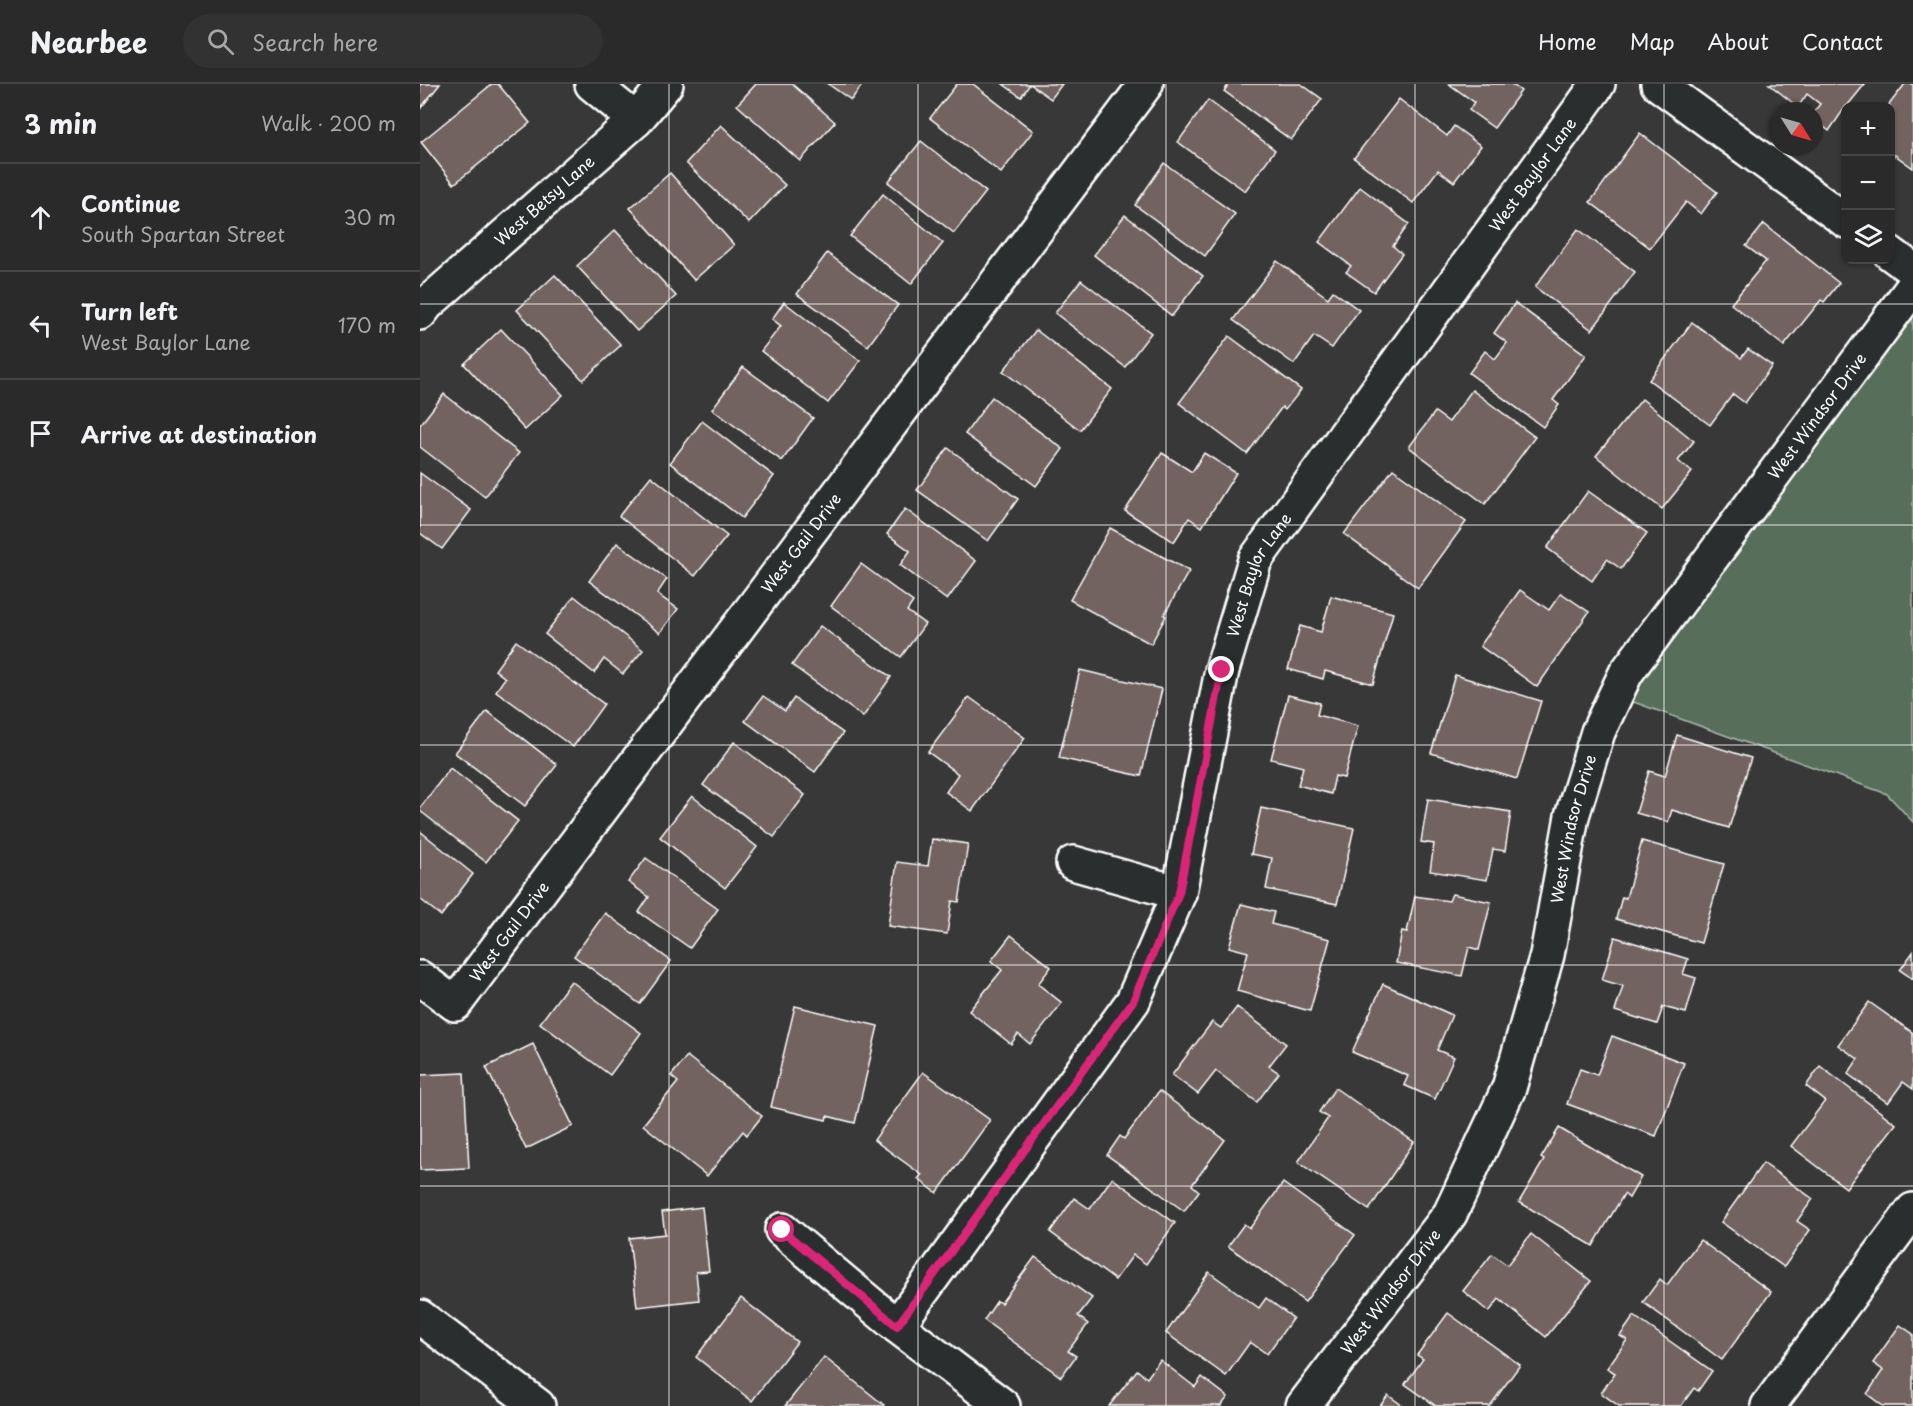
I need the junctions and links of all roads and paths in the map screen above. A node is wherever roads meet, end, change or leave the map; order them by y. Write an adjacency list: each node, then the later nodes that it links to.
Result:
1 (592, 84): 6 (street)
2 (666, 84): 6 (street, West Betsy Lane)
3 (1146, 84): 14 (street, West Gail Drive)
4 (1598, 84): 13 (street, West Baylor Lane)
5 (1658, 84): 7 (street)
6 (636, 120): 11 (street, West Betsy Lane)
7 (1841, 218)
8 (1895, 257): 9 (street)
9 (1913, 270)
10 (1913, 286): 21 (street, West Windsor Drive)
11 (420, 313)
12 (1073, 863): 13 (street)
13 (1179, 893): 18 (street, West Baylor Lane)
14 (420, 978)
15 (1913, 1210): 22 (street)
16 (782, 1230): 18 (street)
17 (420, 1317): 19 (street)
18 (897, 1326): 20 (street)
19 (538, 1406)
20 (1003, 1406)
21 (1303, 1406)
22 (1768, 1406)

